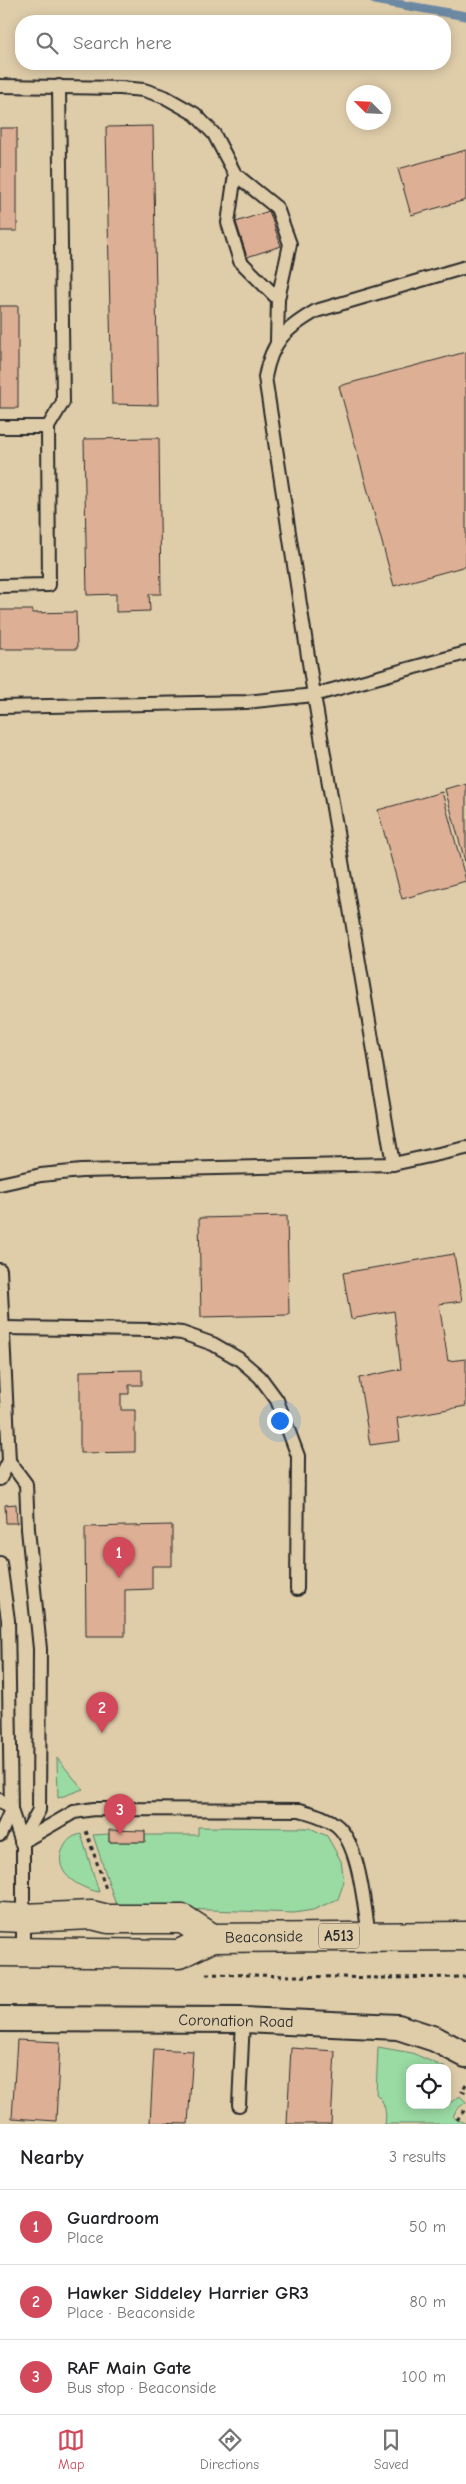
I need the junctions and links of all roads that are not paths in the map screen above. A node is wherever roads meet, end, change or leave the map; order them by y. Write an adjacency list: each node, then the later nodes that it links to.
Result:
1 (0, 86): 2 (lane)
2 (59, 86): 3 (lane); 8 (lane)
3 (235, 174): 5 (lane); 5 (lane)
4 (466, 267): 6 (lane)
5 (278, 299): 6 (lane)
6 (277, 341): 11 (lane)
7 (0, 427): 8 (lane)
8 (48, 427): 9 (lane)
9 (0, 586)
10 (466, 653): 11 (lane)
11 (314, 695): 12 (lane); 14 (lane)
12 (0, 707)
13 (466, 1148): 14 (lane)
14 (393, 1164): 15 (lane)
15 (0, 1184)
16 (0, 1270): 17 (lane)
17 (2, 1328): 18 (lane); 21 (lane)
18 (9, 1461): 19 (lane); 25 (lane)
19 (0, 1479)
20 (0, 1563): 23 (lane)
21 (297, 1589)
22 (0, 1800): 23 (lane)
23 (11, 1810): 24 (lane); 25 (lane)
24 (0, 1835)
25 (21, 1842): 26 (lane); 27 (lane)
26 (12, 1918): 29 (highway, Beaconside); 30 (lane)
27 (369, 1935): 28 (highway, Beaconside / A513); 29 (highway, Beaconside / A513)
28 (466, 1936)
29 (212, 1938): 30 (highway, Beaconside / A513)
30 (12, 1952)
31 (0, 2018): 32 (street, Coronation Road)
32 (242, 2020): 33 (street, Coronation Road); 34 (lane)
33 (466, 2055)
34 (239, 2105)

